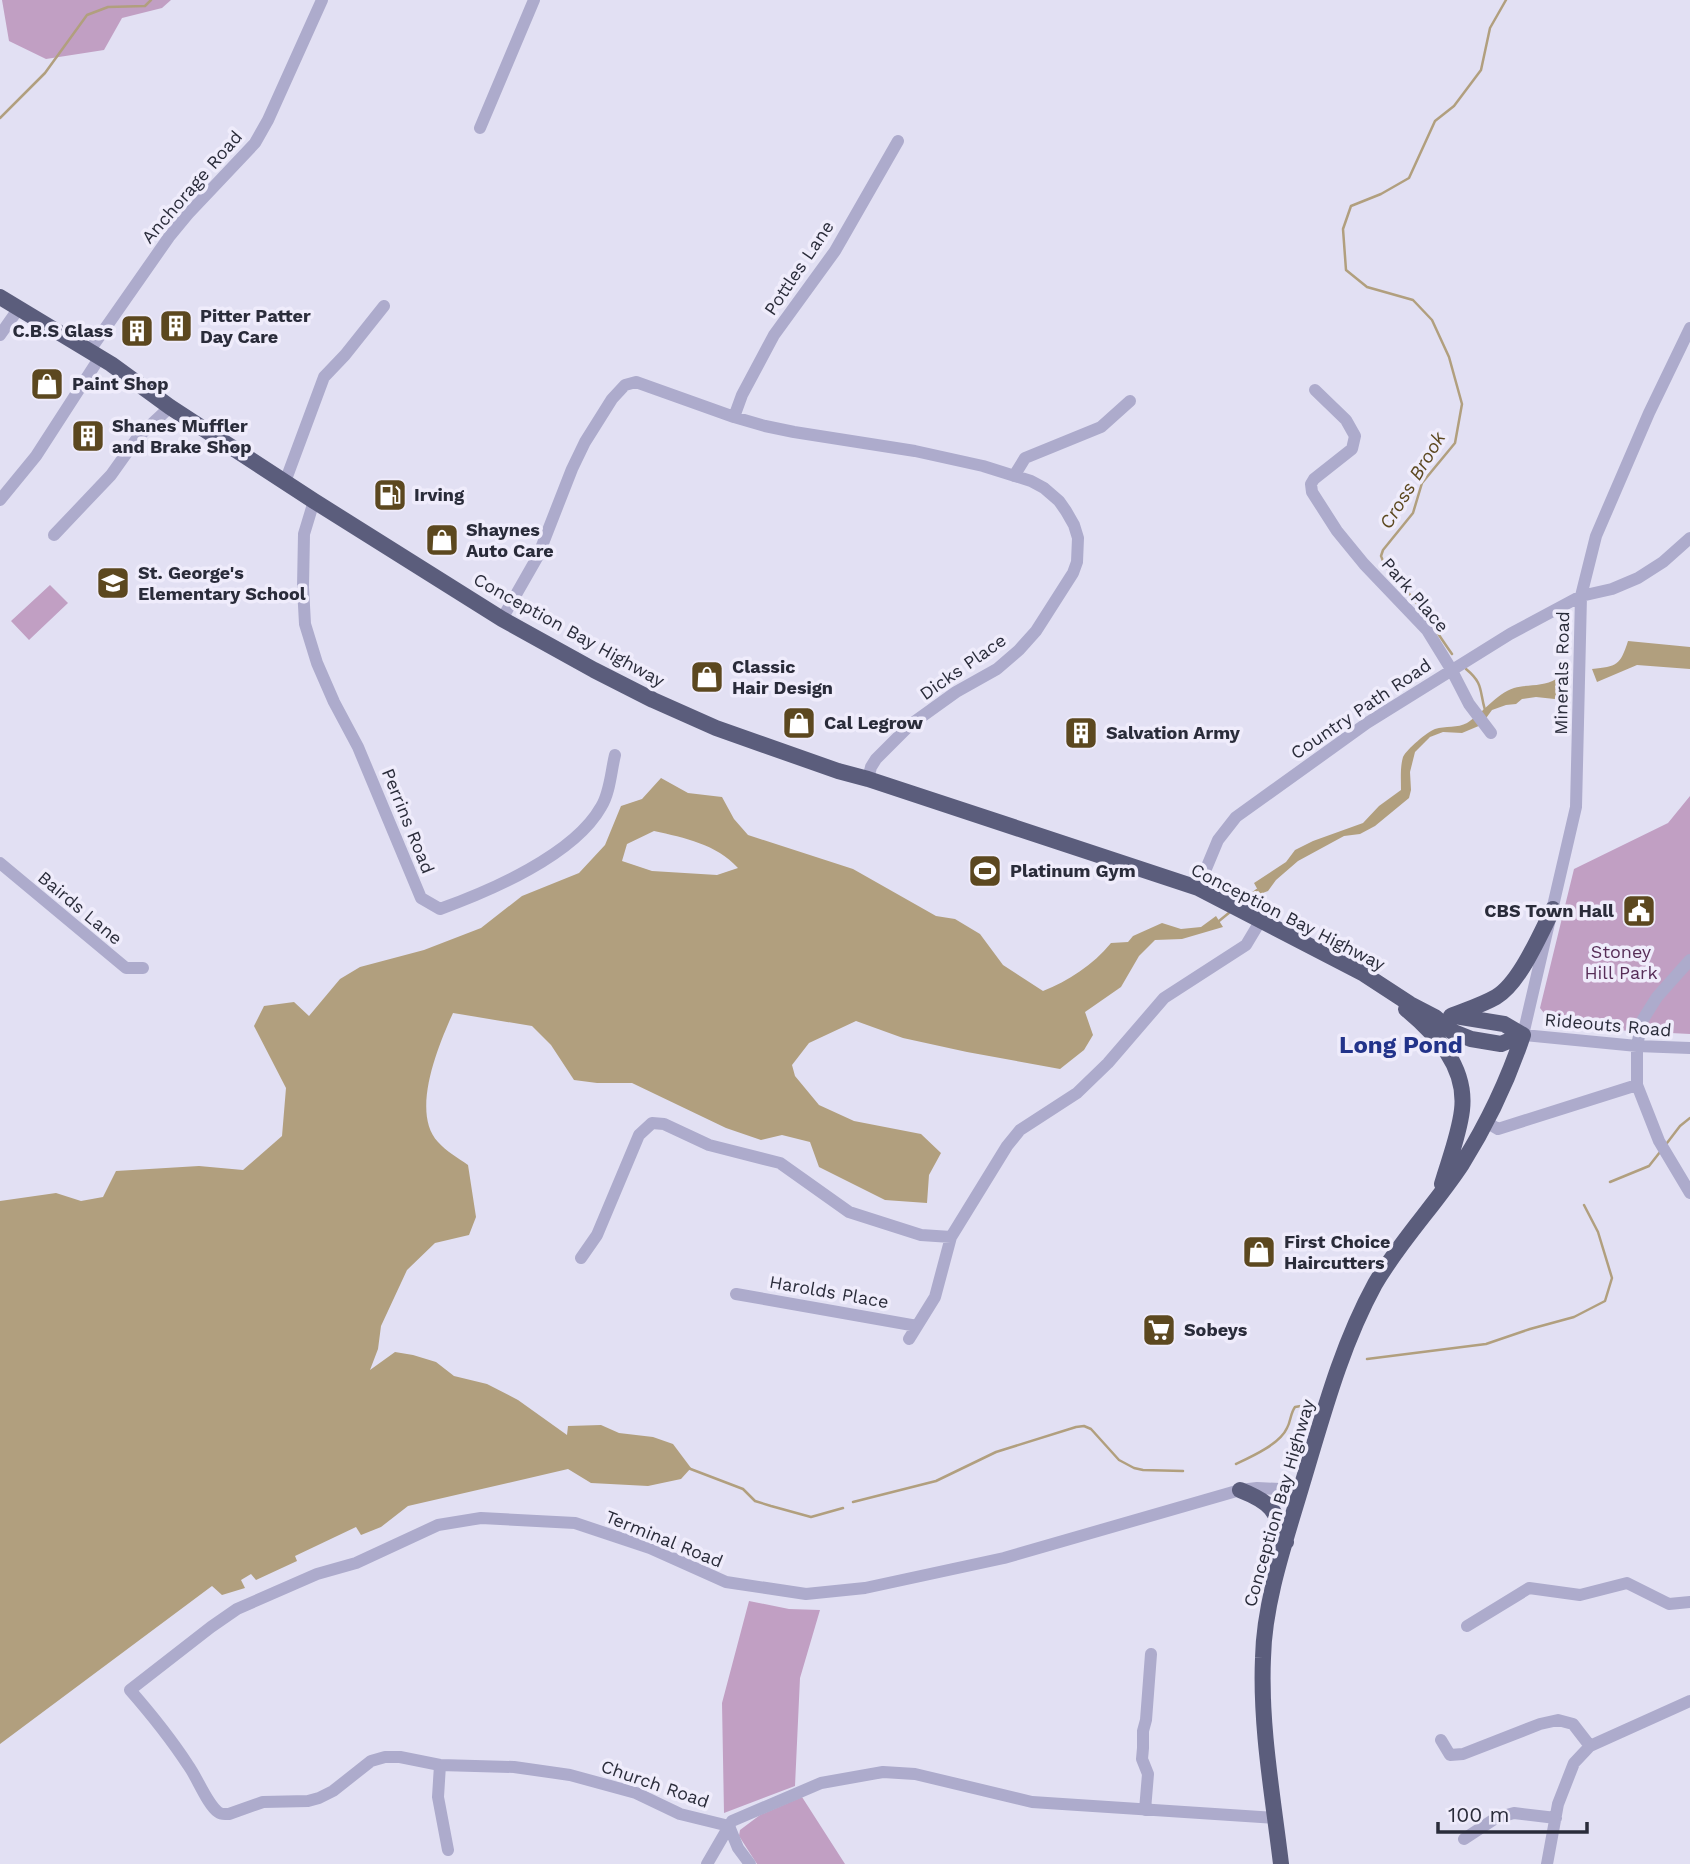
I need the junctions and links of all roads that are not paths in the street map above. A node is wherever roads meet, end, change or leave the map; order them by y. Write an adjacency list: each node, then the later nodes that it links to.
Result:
1 (322, 0): 10 (street, Anchorage Road)
2 (534, 0): 3 (street)
3 (480, 128)
4 (898, 141): 14 (street, Pottles Lane)
5 (0, 297): 7 (main road, Conception Bay Highway)
6 (384, 306): 16 (street)
7 (19, 308): 9 (street); 10 (main road, Conception Bay Highway)
8 (1690, 328): 21 (street, Minerals Road)
9 (0, 335)
10 (95, 354): 13 (main road, Conception Bay Highway); 17 (street, Anchorage Road)
11 (1315, 390): 23 (street, Park Place)
12 (1130, 401): 15 (street)
13 (170, 407): 16 (main road, Conception Bay Highway); 19 (street)
14 (734, 417): 15 (street, Dicks Place); 22 (street, Dicks Place)
15 (1014, 476): 26 (street, Dicks Place)
16 (285, 482): 18 (main road, Conception Bay Highway)
17 (0, 500)
18 (314, 501): 22 (main road, Conception Bay Highway); 25 (street, Perrins Road)
19 (54, 535)
20 (1690, 538): 21 (street, Country Path Road)
21 (1581, 596): 23 (street, Country Path Road); 29 (street, Minerals Road)
22 (502, 619): 26 (main road, Conception Bay Highway)
23 (1451, 669): 24 (street, Park Place); 28 (street, Country Path Road)
24 (1489, 730)
25 (615, 755)
26 (868, 779): 28 (main road, Conception Bay Highway)
27 (0, 863): 32 (street, Bairds Lane)
28 (1198, 888): 30 (main road, Conception Bay Highway)
29 (1553, 909): 34 (main road); 35 (street, Minerals Road)
30 (1258, 919): 33 (main road, Conception Bay Highway); 42 (street)
31 (1690, 960): 36 (street)
32 (143, 968)
33 (1375, 982): 34 (main road, Conception Bay Highway); 40 (main road)
34 (1443, 1016): 35 (main road, Conception Bay Highway)
35 (1523, 1035): 36 (street, Rideouts Road); 39 (main road, Conception Bay Highway)
36 (1637, 1046): 37 (street, Rideouts Road); 38 (street)
37 (1690, 1048)
38 (1637, 1085): 39 (street); 41 (street)
39 (1486, 1122): 40 (main road, Conception Bay Highway)
40 (1440, 1193): 48 (main road, Conception Bay Highway)
41 (1690, 1193)
42 (951, 1237): 43 (street); 45 (street)
43 (582, 1258)
44 (736, 1294): 45 (street, Harolds Place)
45 (917, 1326): 46 (street)
46 (909, 1339)
47 (1240, 1490): 48 (street, Terminal Road); 49 (main road); 53 (street, Terminal Road)
48 (1301, 1490): 49 (main road, Conception Bay Highway)
49 (1286, 1542): 59 (main road, Conception Bay Highway)
50 (1690, 1602): 51 (street)
51 (1467, 1626)
52 (1151, 1654): 58 (street)
53 (131, 1690): 57 (street, Church Road)
54 (1690, 1701): 56 (street)
55 (1441, 1740): 56 (street)
56 (1590, 1746): 60 (street)
57 (440, 1765): 61 (street, Church Road); 63 (street)
58 (1145, 1810): 59 (street); 61 (street)
59 (1276, 1818): 66 (main road, Conception Bay Highway)
60 (1556, 1818): 62 (street); 67 (street)
61 (729, 1826): 64 (street); 65 (street)
62 (1464, 1839)
63 (448, 1850)
64 (707, 1864)
65 (750, 1864)
66 (1281, 1864)
67 (1547, 1864)

